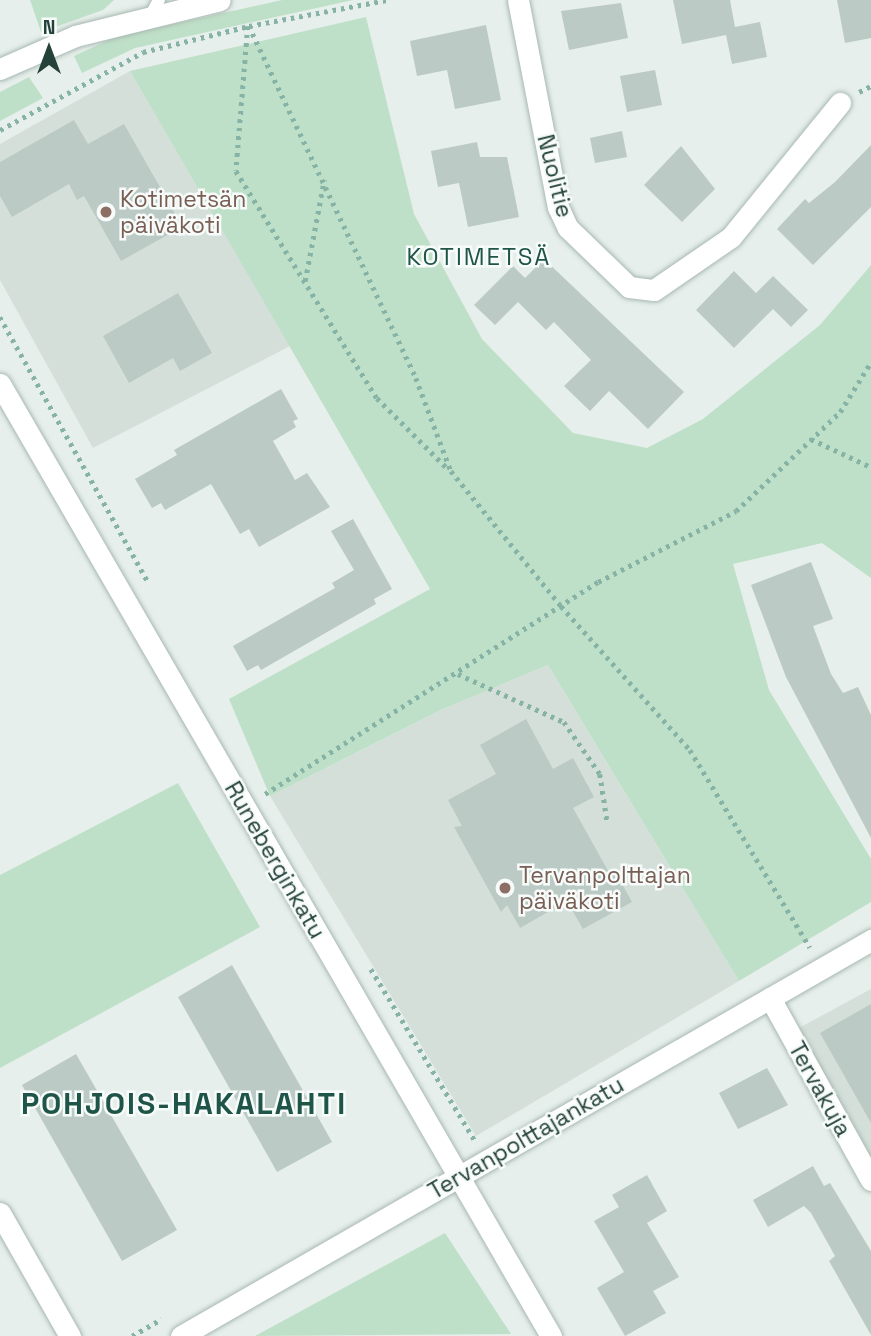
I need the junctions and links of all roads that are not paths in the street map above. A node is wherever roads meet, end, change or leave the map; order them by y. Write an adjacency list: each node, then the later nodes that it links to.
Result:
1 (220, 0): 3 (street)
2 (517, 0): 5 (street, Nuolitie)
3 (156, 7): 4 (street)
4 (0, 69)
5 (840, 103)
6 (0, 384): 9 (street, Runeberginkatu)
7 (870, 943): 8 (street, Tervanpolttajankatu)
8 (770, 998): 9 (street, Tervanpolttajankatu); 10 (street, Tervakuja)
9 (458, 1177): 13 (street, Tervanpolttajankatu); 14 (street, Runeberginkatu)
10 (871, 1180)
11 (1, 1216): 12 (street)
12 (69, 1336)
13 (181, 1336)
14 (551, 1336)

